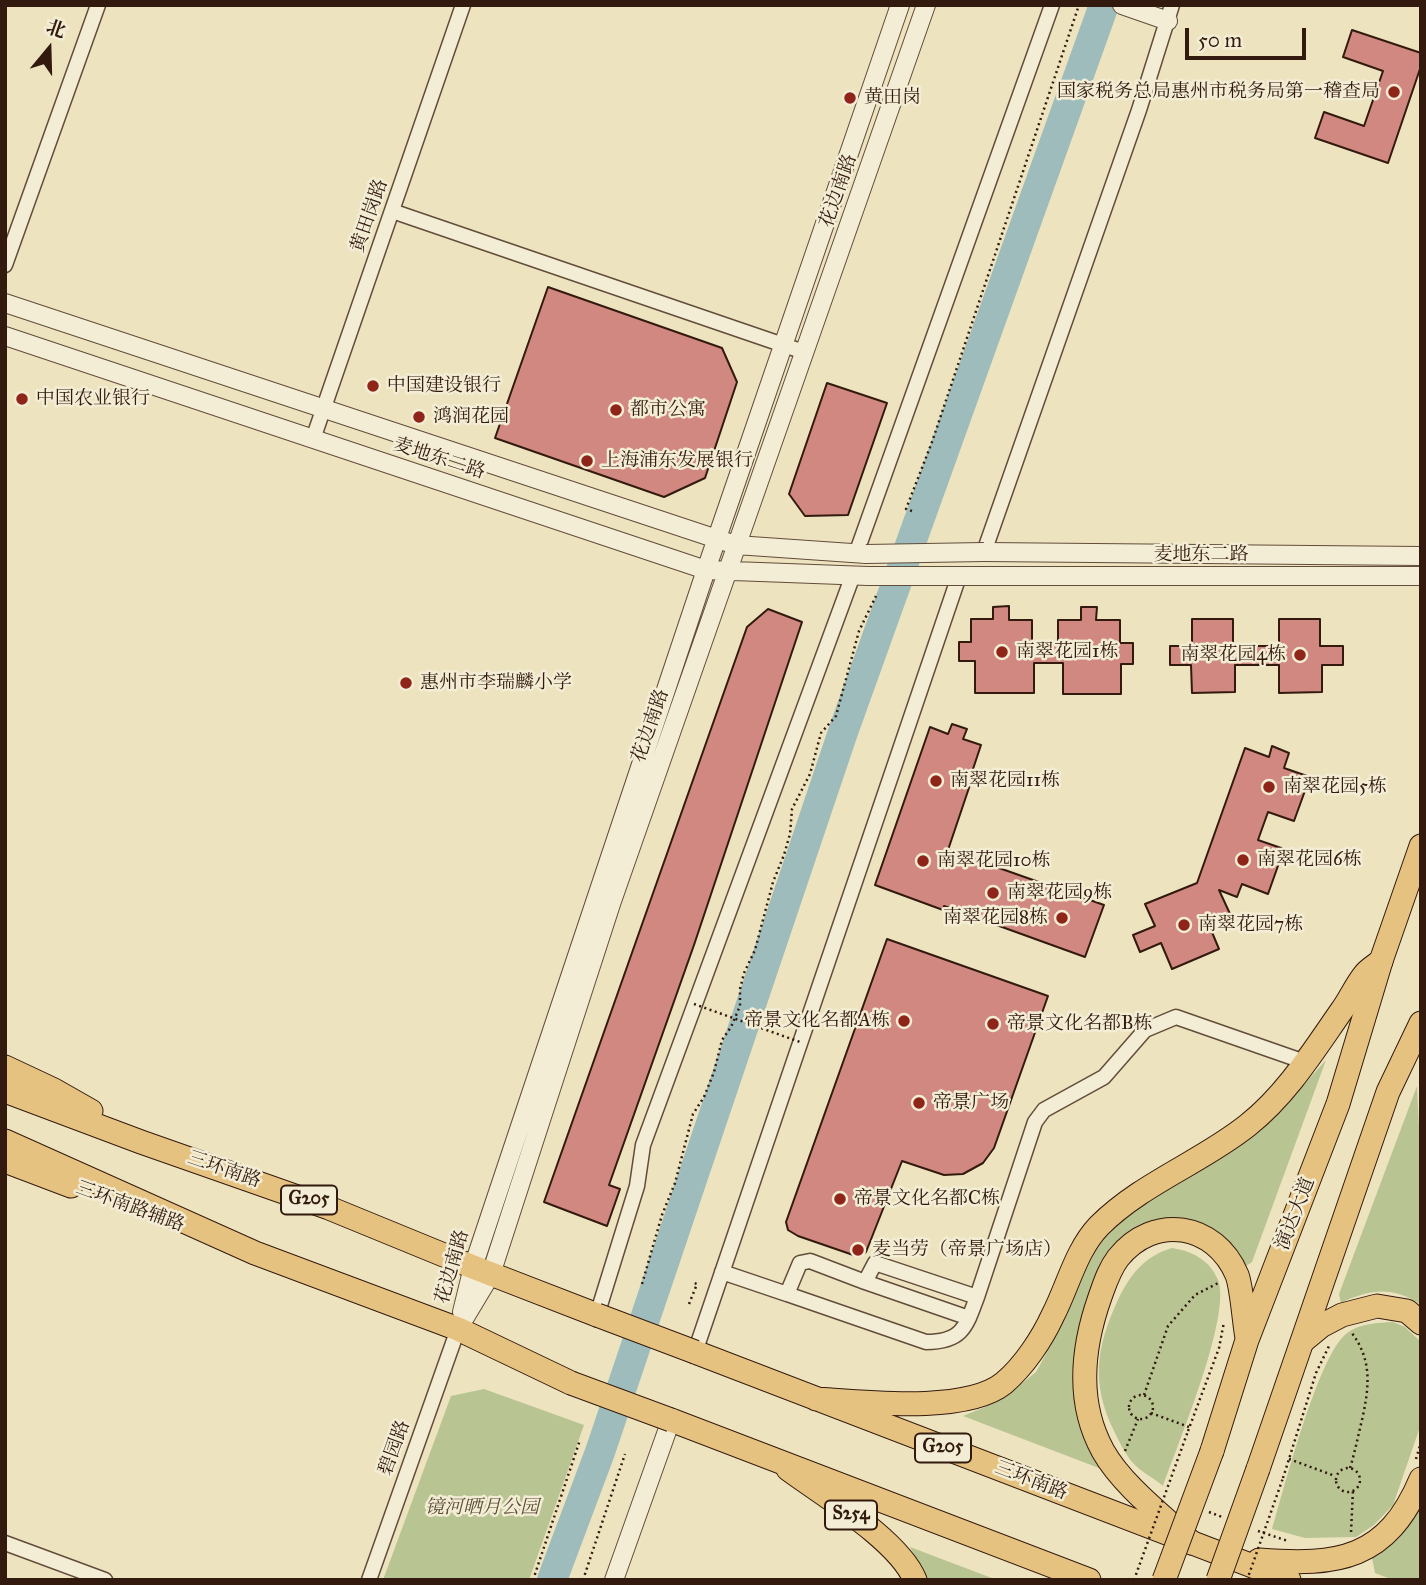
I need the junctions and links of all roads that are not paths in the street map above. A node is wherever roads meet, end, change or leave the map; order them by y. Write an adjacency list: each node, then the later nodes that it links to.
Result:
1 (98, 5): 9 (street)
2 (463, 5): 8 (street, 黄田岗路)
3 (900, 5): 12 (street, 花边南路)
4 (926, 5): 13 (street, 花边南路)
5 (1052, 5): 19 (street)
6 (1122, 5): 7 (street)
7 (1170, 13): 18 (street)
8 (392, 211): 12 (street); 14 (street, 黄田岗路)
9 (5, 265)
10 (5, 303): 14 (street, 麦地东二路)
11 (5, 336): 15 (street, 麦地东二路)
12 (784, 346): 13 (street); 16 (street, 花边南路)
13 (804, 352): 17 (street, 花边南路)
14 (324, 410): 15 (street, 黄田岗路); 16 (street, 麦地东二路)
15 (313, 439): 21 (street, 麦地东二路)
16 (717, 540): 17 (street, 麦地东二路); 21 (street, 花边南路)
17 (736, 545): 19 (street, 麦地东二路); 22 (street, 花边南路)
18 (984, 552): 19 (street, 麦地东二路, bridge); 20 (street, 麦地东二路)
19 (861, 554)
20 (1421, 556)
21 (706, 570): 22 (street, 麦地东二路); 36 (street, 花边南路)
22 (728, 570): 23 (street, 麦地东二路); 36 (street, 花边南路)
23 (860, 576): 24 (street, 麦地东二路, bridge); 41 (street)
24 (959, 576): 25 (street, 麦地东二路, bridge); 37 (street)
25 (1418, 578)
26 (1421, 846): 27 (main road, 演达大道)
27 (1381, 961): 29 (main road); 45 (main road, 演达大道)
28 (1421, 1023): 46 (main road)
29 (1305, 1062): 40 (street); 48 (main road)
30 (5, 1067): 33 (main road)
31 (5, 1091): 33 (main road, 三环南路 / G205)
32 (5, 1141): 35 (main road)
33 (141, 1142): 36 (main road, 三环南路 / G205)
34 (5, 1161): 35 (main road, 三环南路辅路)
35 (255, 1253): 44 (main road)
36 (482, 1271): 41 (main road, 三环南路 / G205); 44 (street, 花边南路)
37 (722, 1272): 39 (street); 47 (street)
38 (865, 1282): 39 (street); 40 (street); 42 (street)
39 (787, 1294): 42 (street)
40 (977, 1297): 42 (street)
41 (597, 1315): 47 (main road, G205, bridge)
42 (969, 1318)
43 (1421, 1323): 46 (main road)
44 (458, 1329): 49 (main road, bridge); 56 (street, 碧园路)
45 (1247, 1340): 53 (main road); 60 (main road, 演达大道, bridge)
46 (1304, 1340): 61 (main road, bridge)
47 (695, 1352): 48 (main road, 三环南路 / G205)
48 (816, 1399): 53 (main road, 三环南路 / G205)
49 (671, 1420): 50 (main road); 57 (street)
50 (777, 1461): 58 (main road, S254); 59 (main road)
51 (1421, 1479): 54 (main road)
52 (5, 1543): 55 (street)
53 (1192, 1543): 54 (main road, 三环南路 / G205)
54 (1233, 1559): 62 (main road, 三环南路 / G205)
55 (105, 1580)
56 (369, 1580)
57 (614, 1580)
58 (915, 1580)
59 (1089, 1580)
60 (1164, 1580)
61 (1219, 1580)
62 (1289, 1580)

